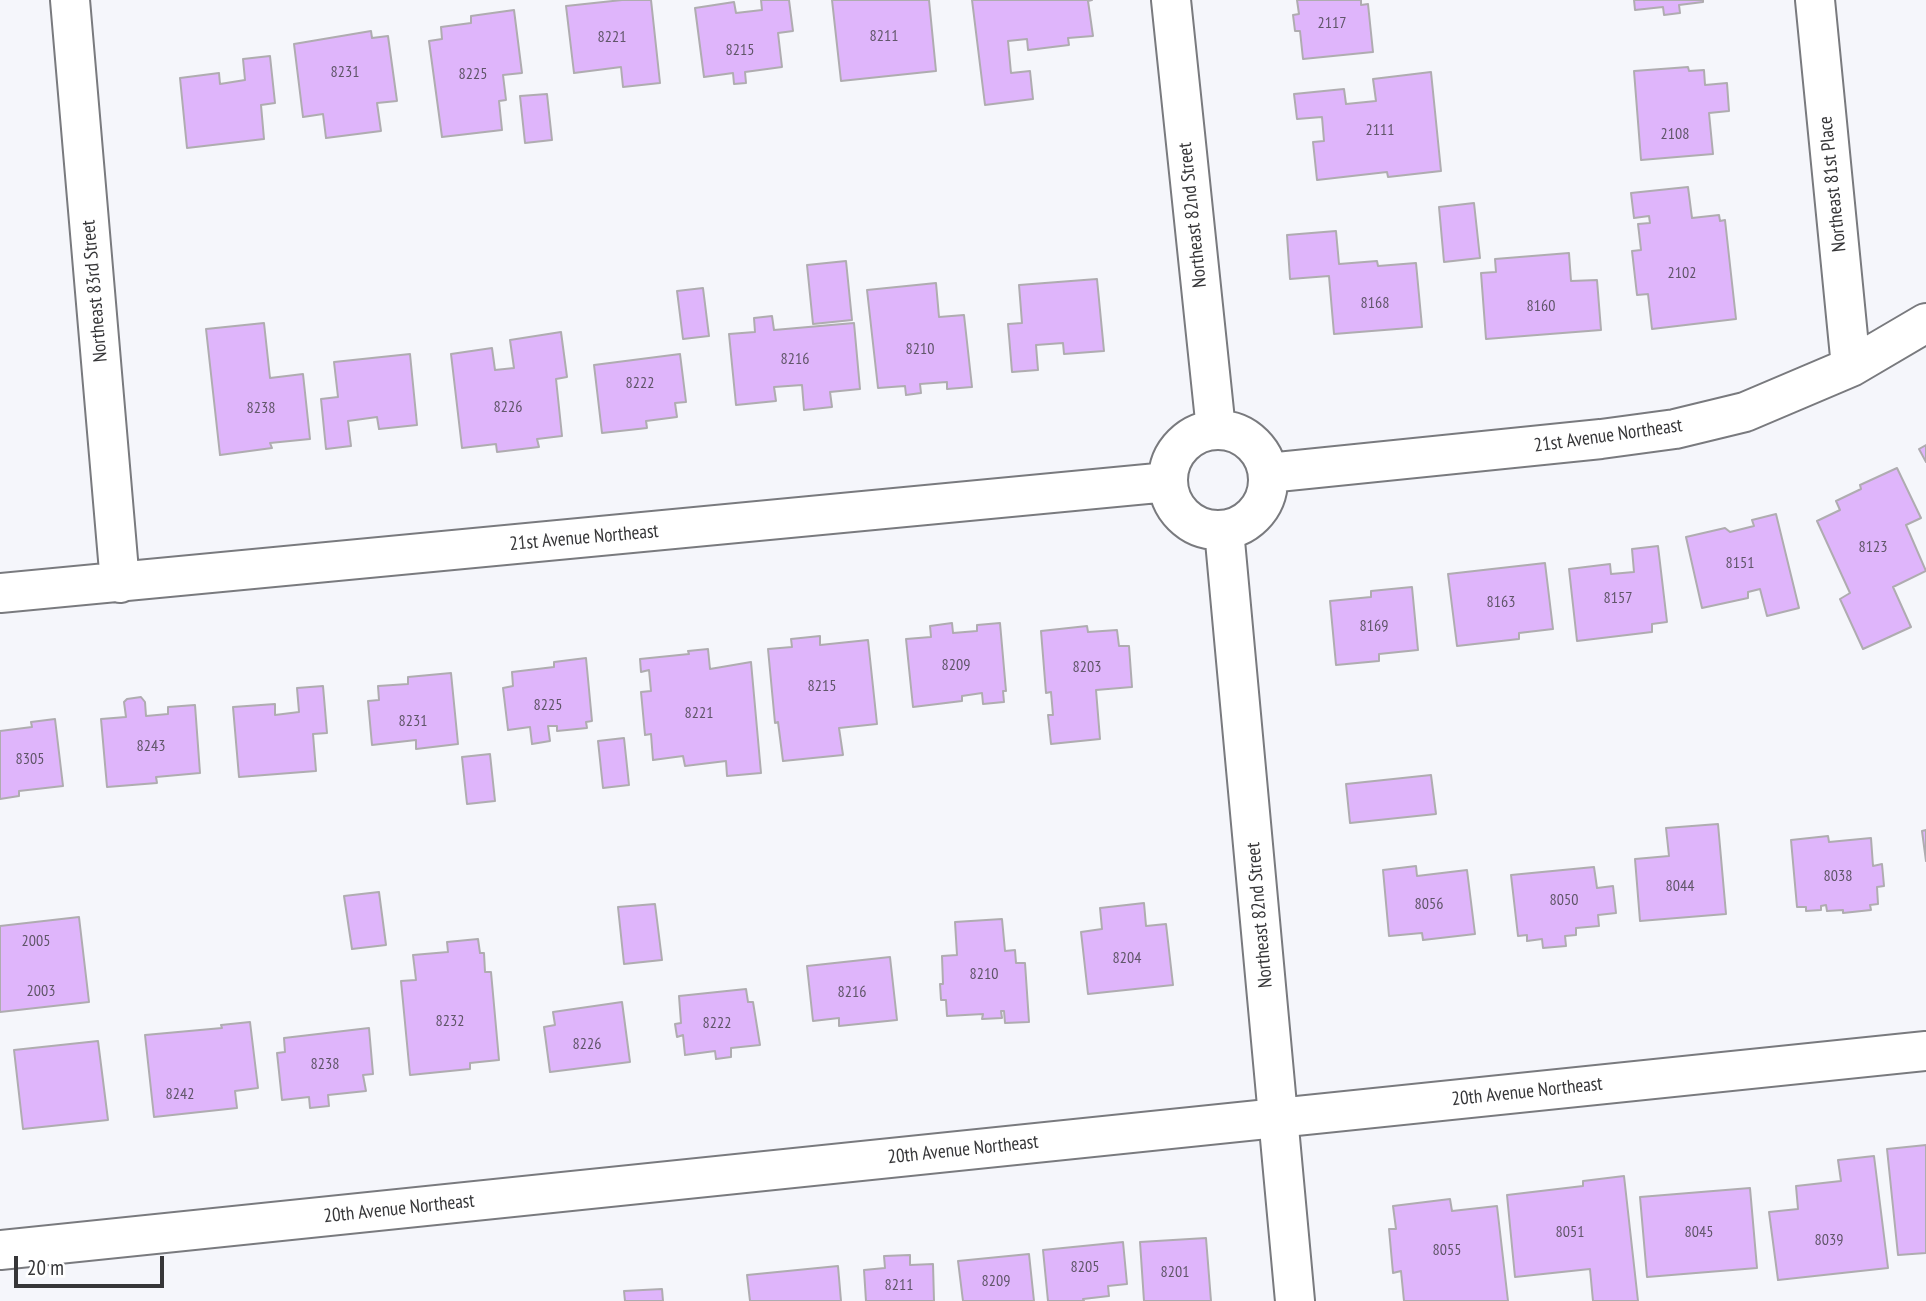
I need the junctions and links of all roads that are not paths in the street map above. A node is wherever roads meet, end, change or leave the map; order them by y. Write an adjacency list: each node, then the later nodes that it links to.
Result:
1 (69, 0): 10 (street, Northeast 83rd Street)
2 (1171, 0): 6 (street, Northeast 82nd Street)
3 (1815, 0): 5 (street, Northeast 81st Place)
4 (1926, 323): 5 (street, 21st Avenue Northeast)
5 (1851, 368): 7 (street, 21st Avenue Northeast)
6 (1216, 430): 7 (street); 8 (street)
7 (1268, 473): 9 (street)
8 (1168, 482): 9 (street); 10 (street, 21st Avenue Northeast)
9 (1224, 530): 13 (street, Northeast 82nd Street)
10 (120, 583): 11 (street, 21st Avenue Northeast)
11 (0, 593)
12 (1926, 1051): 13 (street, 20th Avenue Northeast)
13 (1279, 1118): 14 (street, 20th Avenue Northeast); 15 (street, Northeast 82nd Street)
14 (0, 1250)
15 (1295, 1301)

